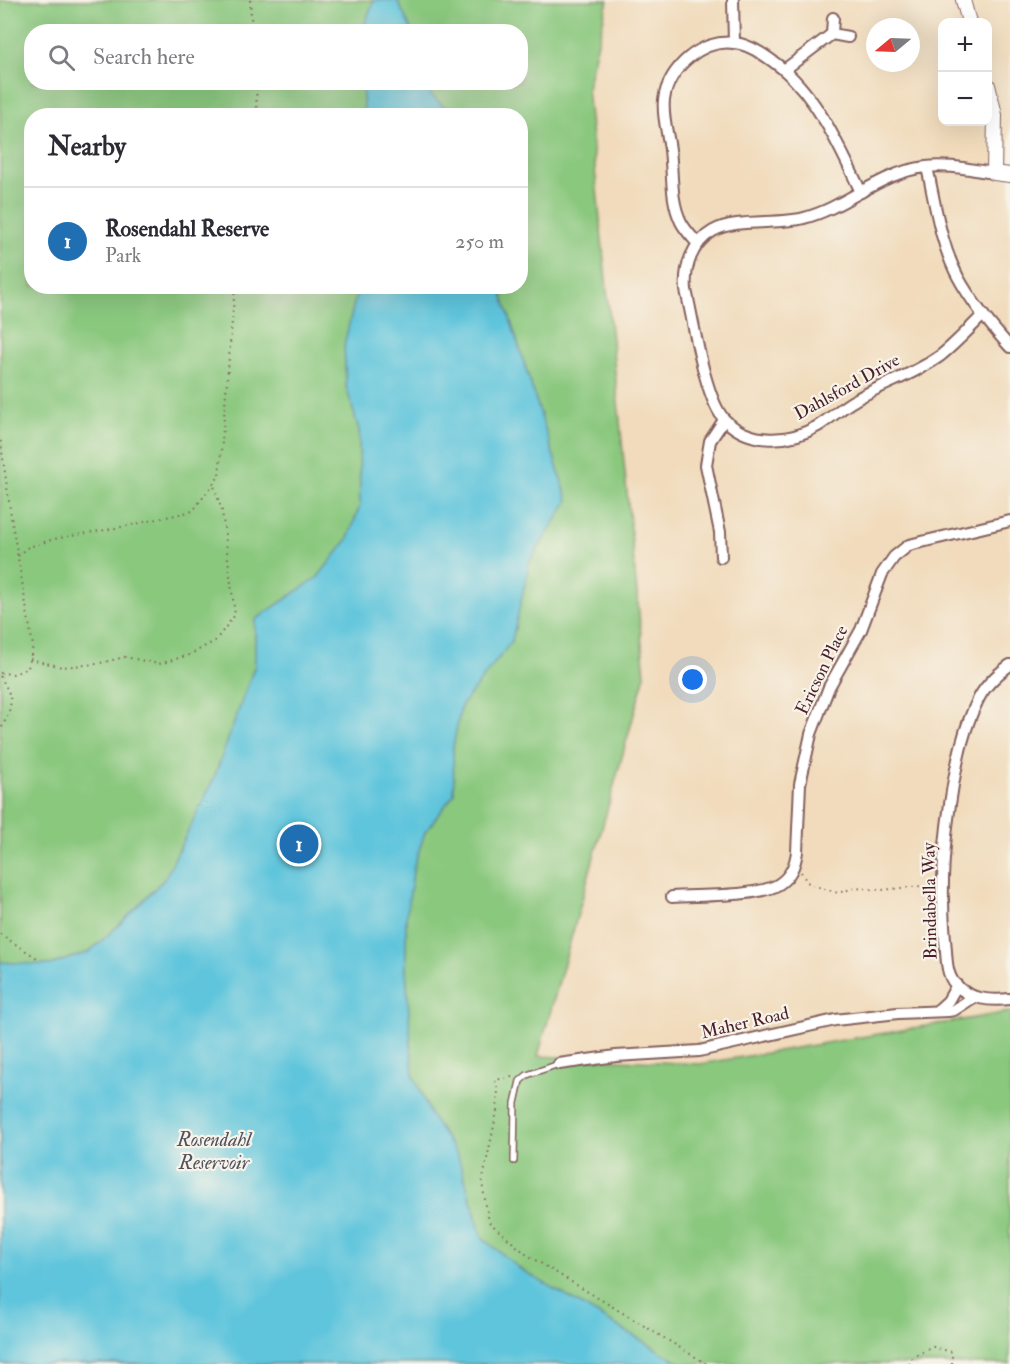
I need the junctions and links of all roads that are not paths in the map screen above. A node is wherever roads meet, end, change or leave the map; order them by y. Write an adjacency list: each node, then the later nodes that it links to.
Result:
1 (733, 0): 7 (street)
2 (963, 0): 4 (street)
3 (833, 18): 5 (street)
4 (968, 18)
5 (832, 34): 6 (street); 8 (street)
6 (848, 37)
7 (734, 43): 8 (street); 14 (street)
8 (784, 70): 13 (street)
9 (992, 104): 11 (street)
10 (927, 166): 11 (street); 13 (street); 15 (street)
11 (994, 173): 12 (street)
12 (1010, 175)
13 (861, 192): 14 (street)
14 (698, 244): 17 (street)
15 (983, 315): 16 (street); 17 (street, Dahlsford Drive)
16 (1010, 347)
17 (724, 420): 19 (street)
18 (1010, 521): 21 (street, Ericson Place)
19 (721, 557)
20 (1010, 665): 22 (street, Brindabella Way)
21 (672, 897)
22 (957, 985): 23 (street); 25 (street)
23 (974, 997): 24 (street); 25 (street, Maher Road)
24 (1010, 999)
25 (937, 1011): 26 (street, Maher Road)
26 (560, 1064): 27 (lane)
27 (514, 1161)

